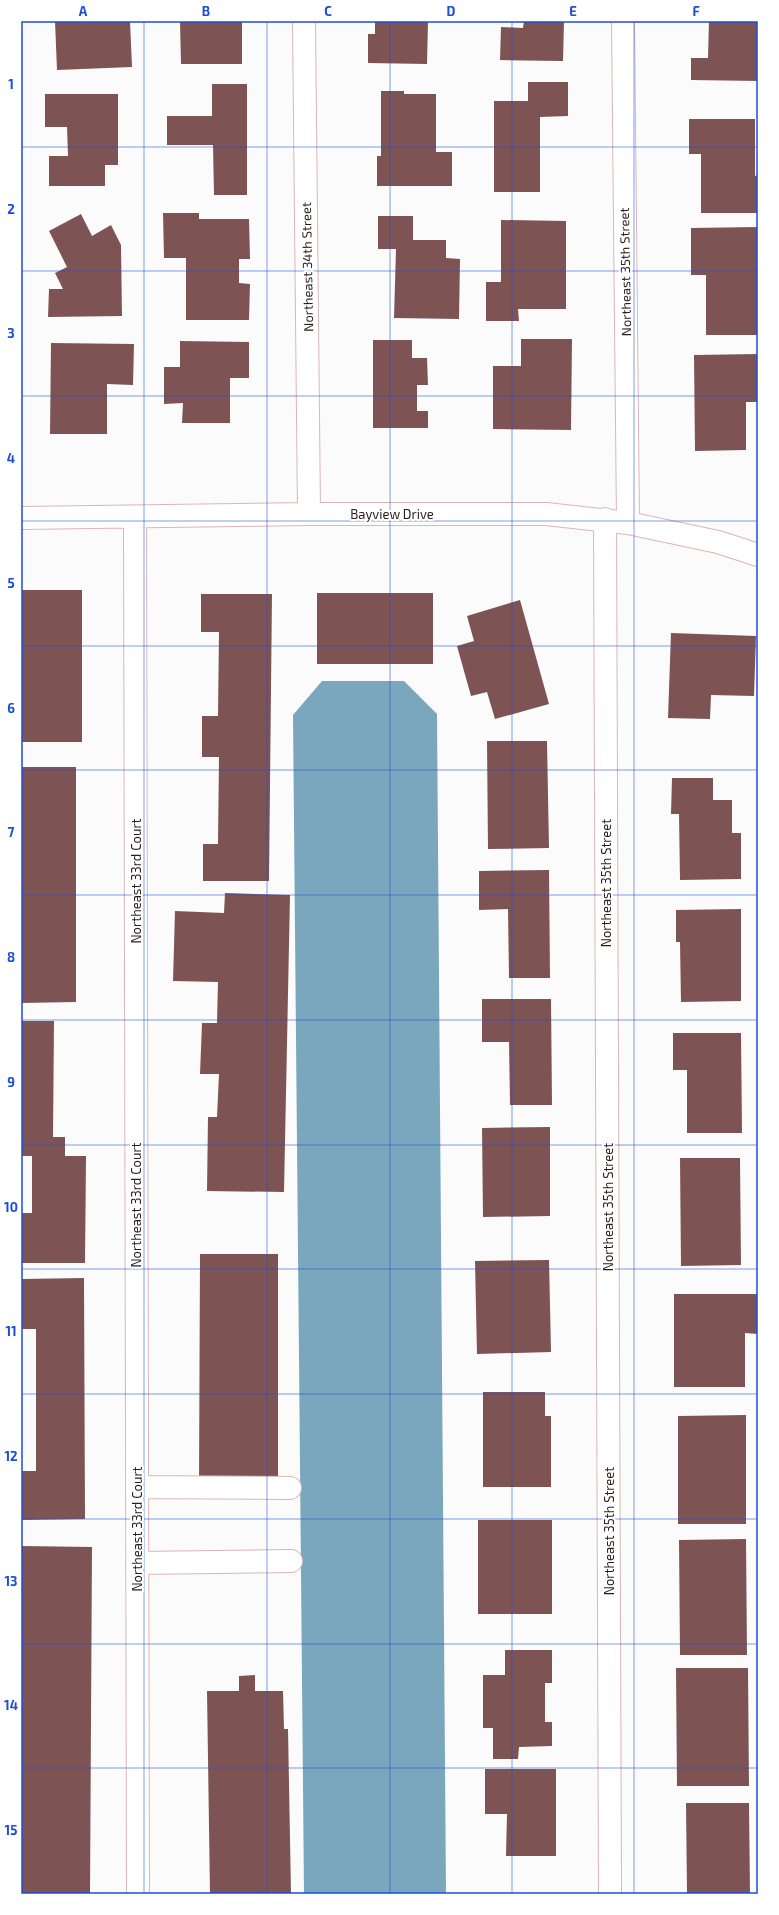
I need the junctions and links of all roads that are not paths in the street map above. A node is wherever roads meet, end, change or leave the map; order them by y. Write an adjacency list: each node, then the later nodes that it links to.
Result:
1 (304, 21): 3 (street, Northeast 34th Street)
2 (623, 21): 7 (street, Northeast 35th Street)
3 (309, 514): 4 (street, Bayview Drive); 6 (street, Bayview Drive)
4 (135, 517): 5 (street, Bayview Drive); 9 (street, Northeast 33rd Court)
5 (21, 518)
6 (605, 519): 7 (street, Bayview Drive); 14 (street, Northeast 35th Street)
7 (628, 523): 8 (street, Bayview Drive)
8 (758, 555)
9 (137, 1487): 10 (street); 12 (street, Northeast 33rd Court)
10 (290, 1488)
11 (291, 1561): 12 (street)
12 (137, 1563): 13 (street, Northeast 33rd Court)
13 (138, 1894)
14 (610, 1894)

